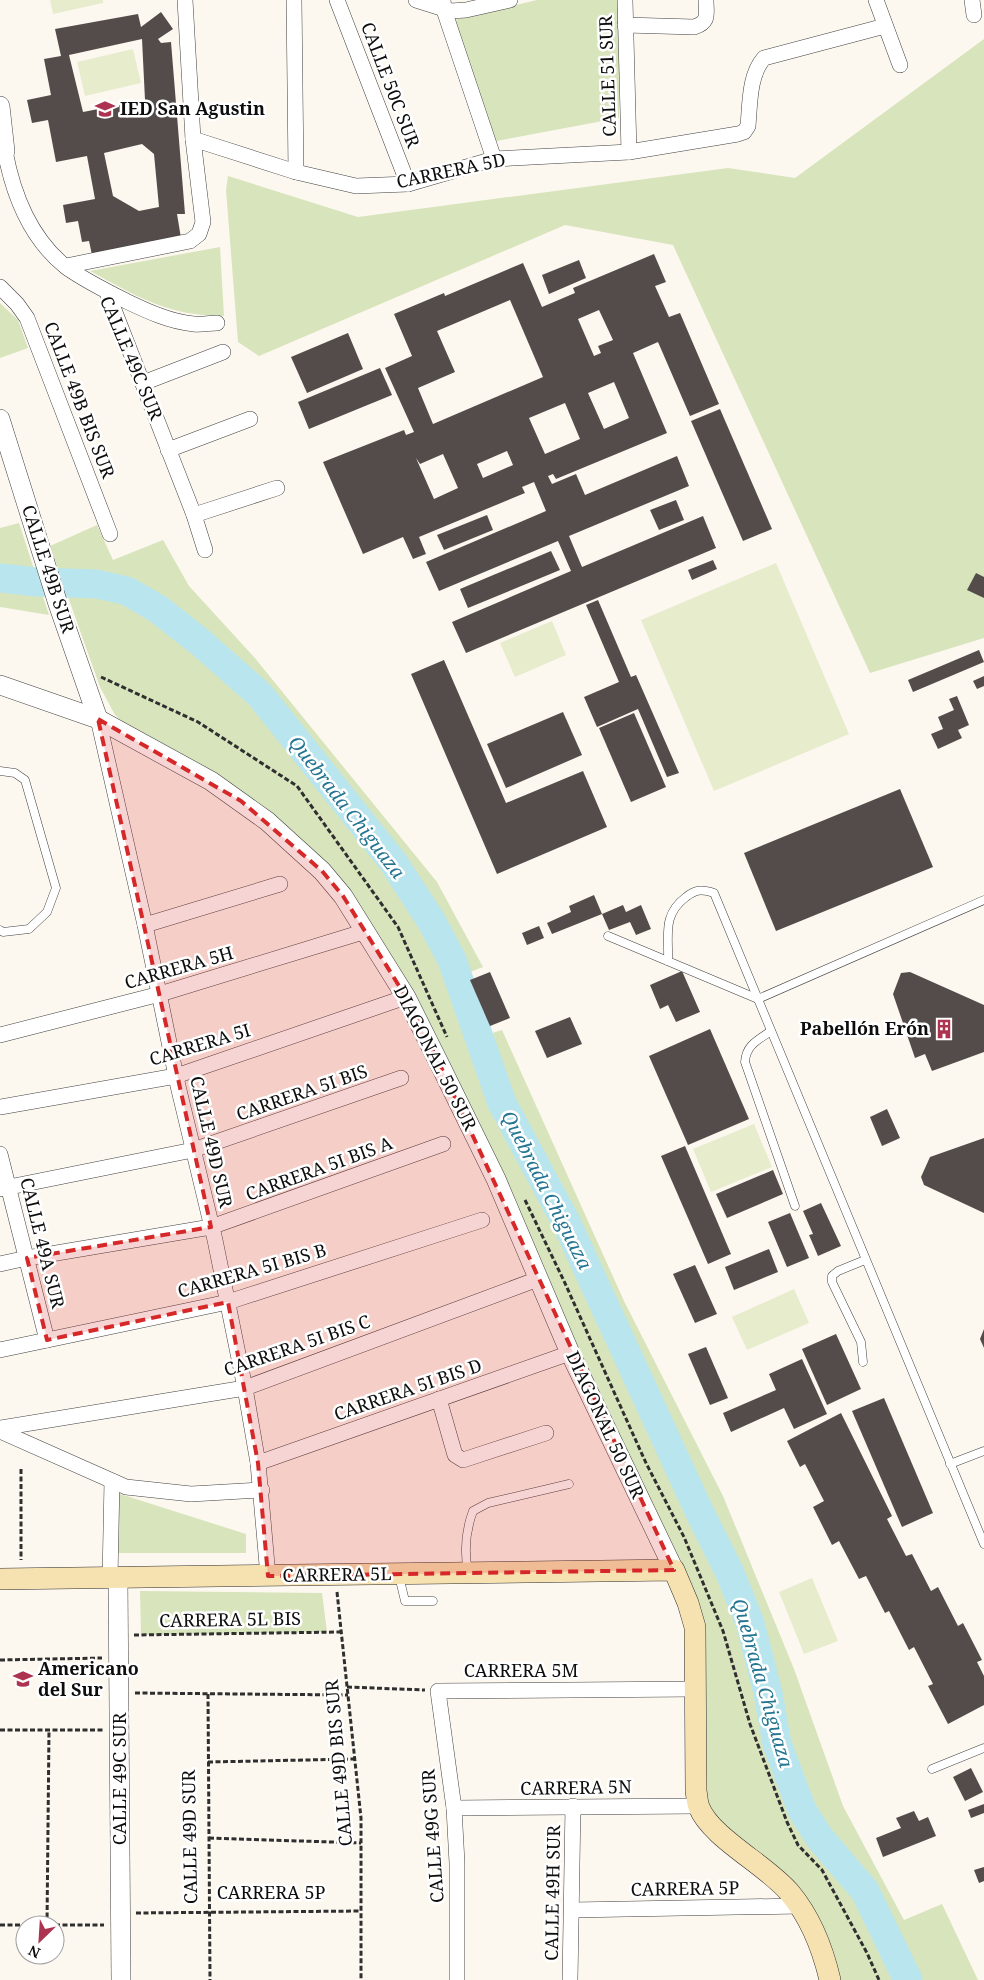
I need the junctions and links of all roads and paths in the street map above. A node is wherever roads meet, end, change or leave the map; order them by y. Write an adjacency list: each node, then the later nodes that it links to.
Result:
1 (185, 0): 14 (street)
2 (294, 0): 18 (street)
3 (337, 0): 19 (street, CALLE 50C SUR)
4 (416, 0): 9 (street)
5 (510, 0): 9 (street)
6 (625, 0): 10 (street, CALLE 51 SUR)
7 (706, 0): 10 (street)
8 (876, 0): 11 (street)
9 (443, 5): 17 (street)
10 (625, 24): 16 (street, CALLE 51 SUR)
11 (885, 26): 12 (street); 16 (street, CARRERA 5D)
12 (900, 65)
13 (0, 106): 15 (street, CALLE 49C SUR)
14 (193, 139): 18 (street, CARRERA 5D); 20 (street)
15 (3, 152): 20 (street, CALLE 49C SUR)
16 (629, 152): 17 (street, CARRERA 5D)
17 (494, 159): 19 (street, CARRERA 5D)
18 (296, 172): 19 (street, CARRERA 5D)
19 (408, 184)
20 (66, 266): 22 (street, CALLE 49C SUR)
21 (0, 287): 32 (street, CALLE 49B BIS SUR)
22 (107, 292): 23 (street); 25 (street, CALLE 49C SUR)
23 (217, 323)
24 (223, 352): 25 (street)
25 (142, 383): 29 (street, CALLE 49C SUR)
26 (0, 419): 28 (street, CALLE 49B SUR)
27 (250, 419): 29 (street)
28 (4, 444): 35 (street, CALLE 49B SUR)
29 (168, 450): 31 (street, CALLE 49C SUR)
30 (277, 488): 31 (street)
31 (194, 515): 33 (street, CALLE 49C SUR)
32 (110, 534)
33 (205, 550)
34 (0, 685): 35 (street, DIAGONAL 50 SUR)
35 (98, 719): 39 (street, CALLE 49D SUR); 41 (street, DIAGONAL 50 SUR)
36 (0, 771): 40 (lane)
37 (280, 884): 39 (street)
38 (984, 900): 46 (lane)
39 (145, 925): 44 (street, CALLE 49D SUR)
40 (0, 930)
41 (366, 932): 44 (street, CARRERA 5H); 45 (street, DIAGONAL 50 SUR)
42 (608, 936): 43 (lane)
43 (668, 961): 46 (lane); 46 (lane)
44 (160, 994): 48 (street, CARRERA 5H); 49 (street, CALLE 49D SUR)
45 (406, 996): 49 (street, CARRERA 5I); 62 (street, DIAGONAL 50 SUR)
46 (758, 999): 47 (lane)
47 (771, 1030): 56 (lane); 60 (lane)
48 (0, 1035)
49 (176, 1076): 51 (street, CARRERA 5I); 53 (street, CALLE 49D SUR)
50 (401, 1078): 53 (street, CARRERA 5I BIS)
51 (0, 1107)
52 (443, 1144): 58 (street, CARRERA 5I BIS A)
53 (193, 1150): 55 (street, CARRERA 5I BIS); 58 (street, CALLE 49D SUR)
54 (0, 1154): 55 (street, CALLE 49A SUR)
55 (4, 1188): 59 (street, CALLE 49A SUR)
56 (795, 1206)
57 (482, 1220): 63 (street, CARRERA 5I BIS B)
58 (211, 1227): 59 (street, CARRERA 5I BIS A); 63 (street, CALLE 49D SUR)
59 (27, 1258): 61 (street, CARRERA 5I BIS A); 64 (street, CALLE 49A SUR)
60 (865, 1260): 67 (lane); 74 (lane)
61 (0, 1264)
62 (538, 1278): 66 (street, DIAGONAL 50 SUR); 68 (street, CARRERA 5I BIS C)
63 (228, 1302): 64 (street, CARRERA 5I BIS B); 68 (street, CALLE 49D SUR)
64 (48, 1340): 65 (street, CARRERA 5I BIS B)
65 (0, 1350)
66 (570, 1352): 69 (street, CARRERA 5I BIS D); 81 (street, DIAGONAL 50 SUR)
67 (863, 1362)
68 (245, 1388): 70 (street, CARRERA 5I BIS C); 73 (street, CALLE 49D SUR)
69 (439, 1399): 71 (street); 73 (street, CARRERA 5I BIS D)
70 (0, 1430): 76 (street)
71 (546, 1433)
72 (984, 1451): 74 (lane)
73 (258, 1463): 78 (street, CALLE 49D SUR)
74 (950, 1464): 79 (lane)
75 (20, 1469): 80 (path)
76 (112, 1481): 78 (street); 86 (street, CALLE 49C SUR)
77 (568, 1484): 82 (lane)
78 (262, 1490): 85 (street, CALLE 49D SUR)
79 (984, 1544)
80 (21, 1561)
81 (674, 1570): 82 (main road, CARRERA 5L); 94 (main road, DIAGONAL 50 SUR)
82 (468, 1573): 83 (main road, CARRERA 5L)
83 (398, 1574): 84 (main road, CARRERA 5L); 88 (lane)
84 (335, 1575): 85 (main road, CARRERA 5L); 89 (path, CALLE 49D BIS SUR)
85 (268, 1576): 86 (main road, CARRERA 5L)
86 (114, 1578): 87 (main road, CARRERA 5L); 90 (street, CALLE 49C SUR)
87 (0, 1579)
88 (433, 1601)
89 (341, 1632): 90 (path, CARRERA 5L BIS); 93 (path, CALLE 49D BIS SUR)
90 (119, 1635): 91 (street, CALLE 49C SUR)
91 (119, 1658): 92 (path); 96 (street, CALLE 49C SUR)
92 (0, 1660)
93 (347, 1687): 95 (path); 98 (path, CALLE 49D BIS SUR)
94 (696, 1689): 95 (street, CARRERA 5M); 107 (main road, DIAGONAL 50 SUR)
95 (438, 1691): 108 (street, CALLE 49G SUR)
96 (119, 1693): 97 (path); 101 (street, CALLE 49C SUR)
97 (208, 1694): 98 (path); 104 (path, CALLE 49D SUR)
98 (348, 1696): 103 (path, CALLE 49D BIS SUR)
99 (0, 1730): 100 (path)
100 (49, 1730): 101 (path); 115 (path)
101 (119, 1730): 116 (street, CALLE 49C SUR)
102 (984, 1748): 105 (lane)
103 (355, 1759): 104 (path); 110 (path, CALLE 49D BIS SUR)
104 (208, 1762): 109 (path, CALLE 49D SUR)
105 (932, 1770)
106 (573, 1806): 107 (street, CARRERA 5N); 108 (street, CARRERA 5N); 112 (street, CALLE 49H SUR)
107 (698, 1806): 111 (main road)
108 (454, 1808): 123 (street, CALLE 49G SUR)
109 (209, 1838): 110 (path); 114 (path, CALLE 49D SUR)
110 (361, 1843): 113 (path, CALLE 49D BIS SUR)
111 (799, 1906): 112 (street, CARRERA 5P); 125 (main road)
112 (572, 1910): 124 (street, CALLE 49H SUR)
113 (361, 1911): 114 (path, CARRERA 5P); 122 (path, CALLE 49D BIS SUR)
114 (210, 1912): 116 (path, CARRERA 5P); 121 (path, CALLE 49D SUR)
115 (47, 1915)
116 (121, 1919): 117 (path, CARRERA 5P); 120 (street, CALLE 49C SUR)
117 (65, 1924)
118 (0, 1925): 119 (path)
119 (15, 1925)
120 (121, 1980)
121 (210, 1980)
122 (361, 1980)
123 (457, 1980)
124 (570, 1980)
125 (830, 1980)

